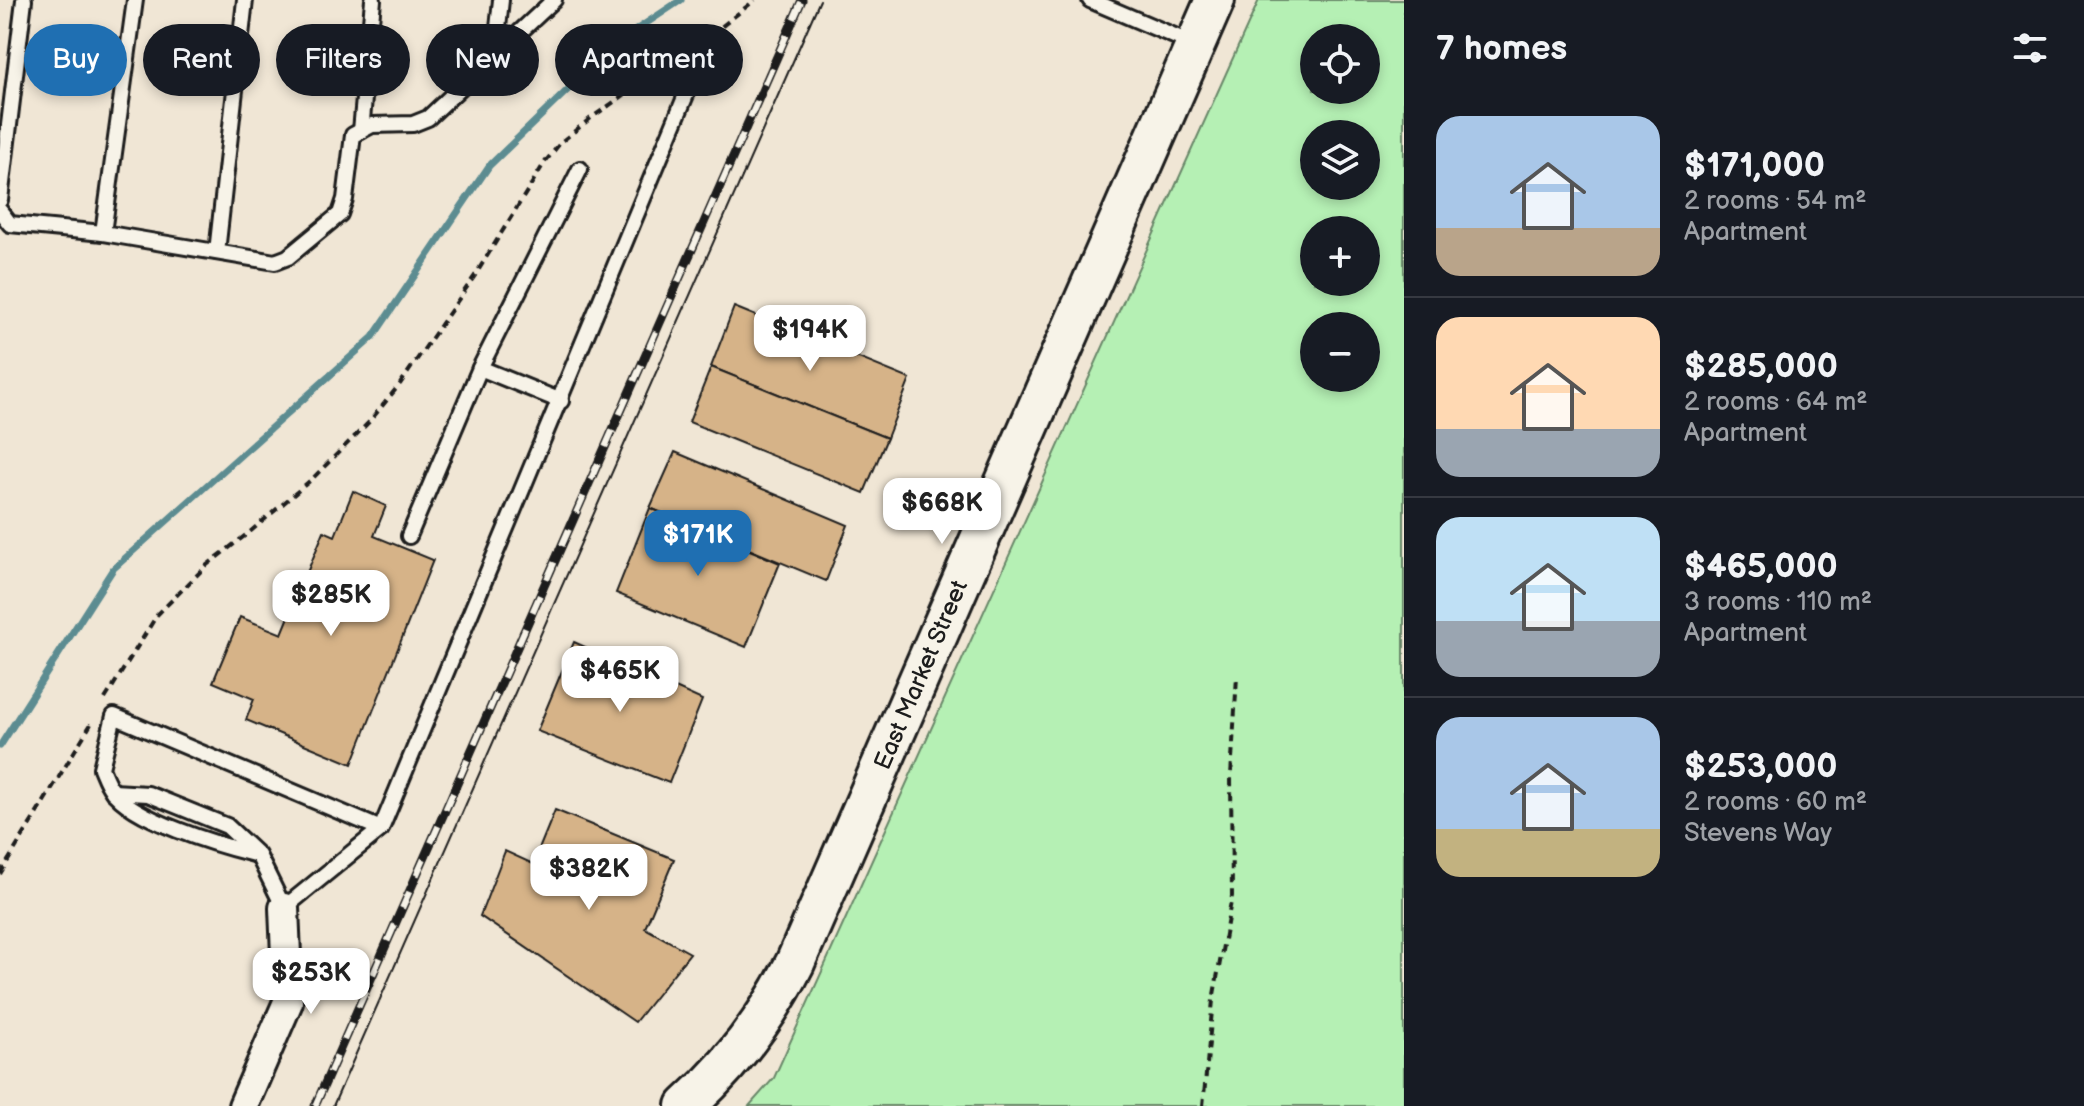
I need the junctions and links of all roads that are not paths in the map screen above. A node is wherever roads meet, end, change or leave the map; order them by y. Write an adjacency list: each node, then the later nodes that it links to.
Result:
1 (24, 0): 16 (lane)
2 (135, 0): 18 (lane)
3 (245, 0): 19 (lane)
4 (373, 0): 14 (lane)
5 (501, 0): 9 (lane)
6 (554, 0): 10 (lane)
7 (1090, 0): 11 (lane)
8 (1215, 0): 11 (main road, East Market Street)
9 (498, 24)
10 (528, 24)
11 (1195, 45): 28 (main road, East Market Street)
12 (451, 96): 14 (lane)
13 (686, 96): 21 (lane)
14 (361, 131): 19 (lane)
15 (580, 169): 20 (lane)
16 (0, 200)
17 (0, 211): 18 (lane)
18 (103, 233): 19 (lane)
19 (217, 252)
20 (480, 368): 21 (lane); 22 (lane)
21 (561, 401): 24 (lane)
22 (409, 536)
23 (113, 792): 24 (lane); 25 (lane); 25 (lane)
24 (381, 829): 26 (lane)
25 (258, 855): 26 (lane)
26 (284, 908): 27 (street)
27 (243, 1106)
28 (686, 1106)

